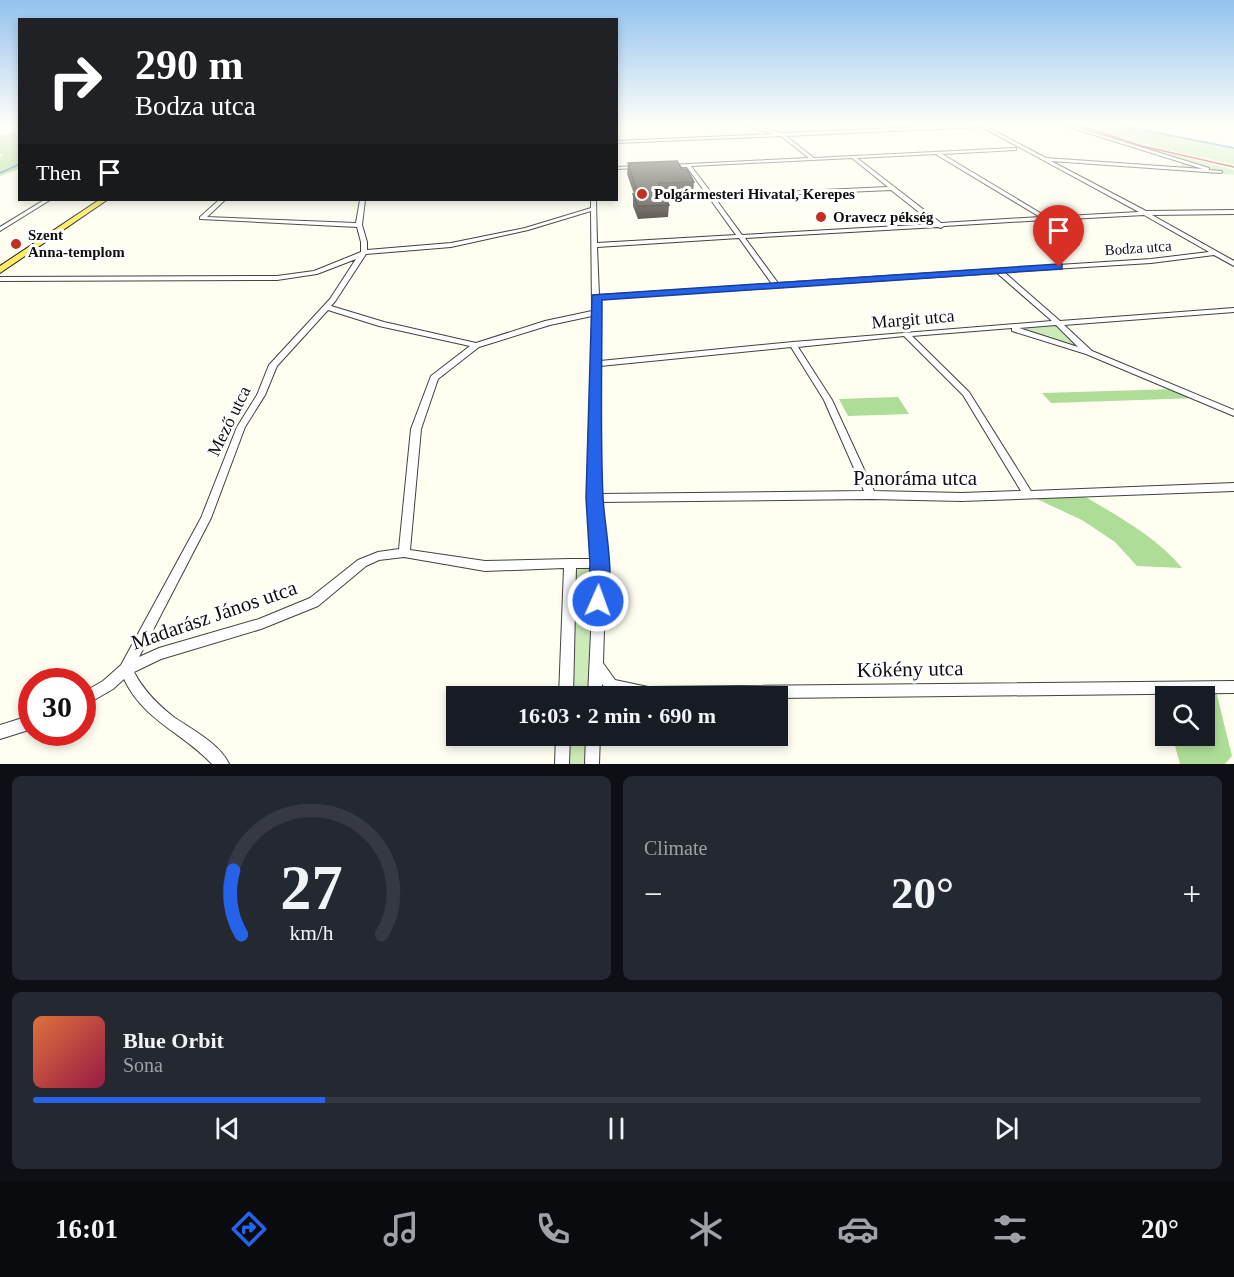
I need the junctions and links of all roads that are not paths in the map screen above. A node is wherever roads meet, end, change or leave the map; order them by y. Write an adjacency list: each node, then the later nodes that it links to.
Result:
1 (779, 161): 8 (street)
2 (858, 161): 13 (street)
3 (952, 161): 23 (street)
4 (1049, 161): 22 (street)
5 (1075, 161): 12 (street)
6 (1182, 161): 7 (street)
7 (1190, 163): 12 (street); 12 (street)
8 (688, 165): 9 (street); 14 (street)
9 (664, 166)
10 (640, 167): 11 (street)
11 (618, 168)
12 (1185, 170)
13 (892, 188): 14 (street); 25 (street)
14 (711, 197): 27 (street)
15 (45, 201): 26 (street)
16 (102, 201): 32 (main road)
17 (221, 201): 24 (street)
18 (363, 201): 24 (street)
19 (592, 201): 20 (street)
20 (593, 209): 28 (street); 30 (street)
21 (1234, 212): 22 (street)
22 (1145, 213): 23 (street); 29 (street)
23 (1048, 220): 25 (street)
24 (359, 225): 30 (street)
25 (941, 226): 27 (street)
26 (0, 229)
27 (740, 237): 28 (street); 35 (street)
28 (595, 245): 36 (street)
29 (1215, 253): 31 (street); 33 (street, Bodza utca)
30 (363, 254): 34 (street); 37 (street, Mező utca)
31 (1234, 264)
32 (1, 268)
33 (997, 270): 35 (street, Bodza utca); 40 (street)
34 (0, 279)
35 (776, 285): 36 (street, Bodza utca)
36 (596, 297): 39 (street)
37 (326, 307): 44 (street); 56 (street, Mező utca)
38 (1234, 310): 40 (street, Margit utca)
39 (595, 313): 44 (street); 46 (street)
40 (1058, 323): 41 (street, Margit utca); 45 (street)
41 (1011, 327): 42 (street, Margit utca); 45 (street)
42 (906, 334): 43 (street, Margit utca); 50 (street)
43 (793, 344): 46 (street, Margit utca); 49 (street)
44 (476, 345): 52 (street)
45 (1089, 353): 47 (street)
46 (595, 364): 51 (street)
47 (1234, 413)
48 (1234, 487): 50 (street, Panoráma utca)
49 (871, 495): 50 (street, Panoráma utca); 51 (street, Panoráma utca)
50 (1028, 495)
51 (595, 498): 54 (street)
52 (404, 553): 53 (street, Madarász János utca); 56 (street, Madarász János utca)
53 (570, 563): 54 (street, Madarász János utca); 57 (street)
54 (600, 564): 55 (street)
55 (597, 666): 58 (street); 59 (street, Kökény utca)
56 (126, 669): 60 (street, Madarász János utca); 65 (street)
57 (566, 686)
58 (596, 686)
59 (1234, 687)
60 (96, 692)
61 (18, 726): 62 (street)
62 (0, 732)
63 (563, 746): 66 (street)
64 (593, 746): 67 (street)
65 (222, 764)
66 (562, 764)
67 (592, 764)

